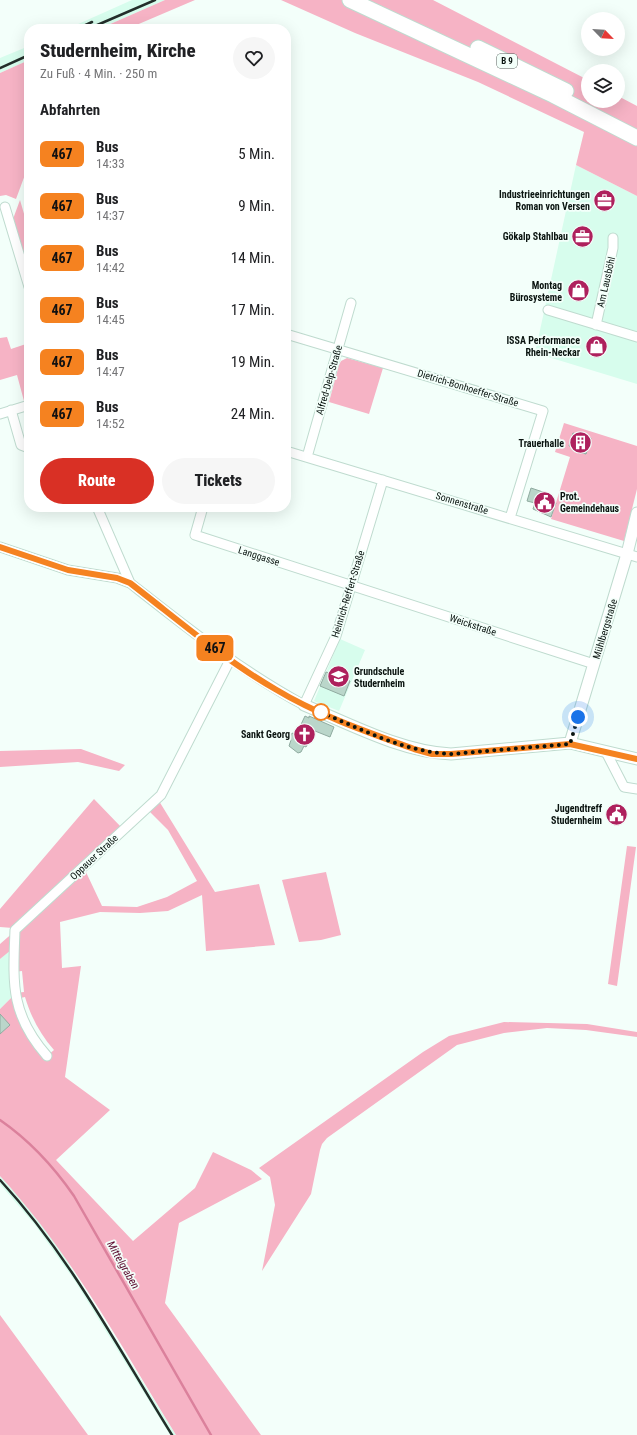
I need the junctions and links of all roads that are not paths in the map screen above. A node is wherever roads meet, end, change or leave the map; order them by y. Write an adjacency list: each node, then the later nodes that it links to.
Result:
1 (350, 0): 4 (highway, B 9)
2 (375, 0): 3 (highway, B 9)
3 (637, 126)
4 (637, 138)
5 (5, 207): 7 (street)
6 (612, 238): 10 (street, Am Lausböhl)
7 (24, 270)
8 (351, 303): 13 (street, Alfred-Delp-Straße)
9 (548, 310): 10 (street)
10 (596, 325): 12 (street)
11 (291, 335): 13 (street, Dietrich-Bonhoeffer-Straße)
12 (637, 337)
13 (338, 349): 19 (street, Alfred-Delp-Straße); 24 (street, Dietrich-Bonhoeffer-Straße)
14 (24, 406): 15 (street)
15 (11, 410): 16 (street); 17 (street)
16 (0, 414)
17 (24, 446)
18 (291, 453): 19 (street, Sonnenstraße)
19 (307, 457): 20 (street, Sonnenstraße)
20 (383, 480): 24 (street, Sonnenstraße); 28 (street, Heinrich-Reffert-Straße)
21 (99, 512): 27 (street)
22 (202, 512): 28 (street, Langgasse)
23 (637, 513): 26 (street, Mühlbergstraße)
24 (510, 518): 26 (street, Sonnenstraße)
25 (0, 547): 27 (street)
26 (632, 555): 30 (street, Mühlbergstraße)
27 (130, 583): 29 (street)
28 (351, 586): 30 (street, Weickstraße); 31 (street, Heinrich-Reffert-Straße)
29 (230, 660): 31 (street); 36 (street, Oppauer Straße)
30 (594, 664): 32 (street, Mühlbergstraße)
31 (304, 705): 32 (street)
32 (570, 744): 33 (street)
33 (606, 752): 34 (street); 35 (street)
34 (637, 759)
35 (637, 789)
36 (47, 1056)

